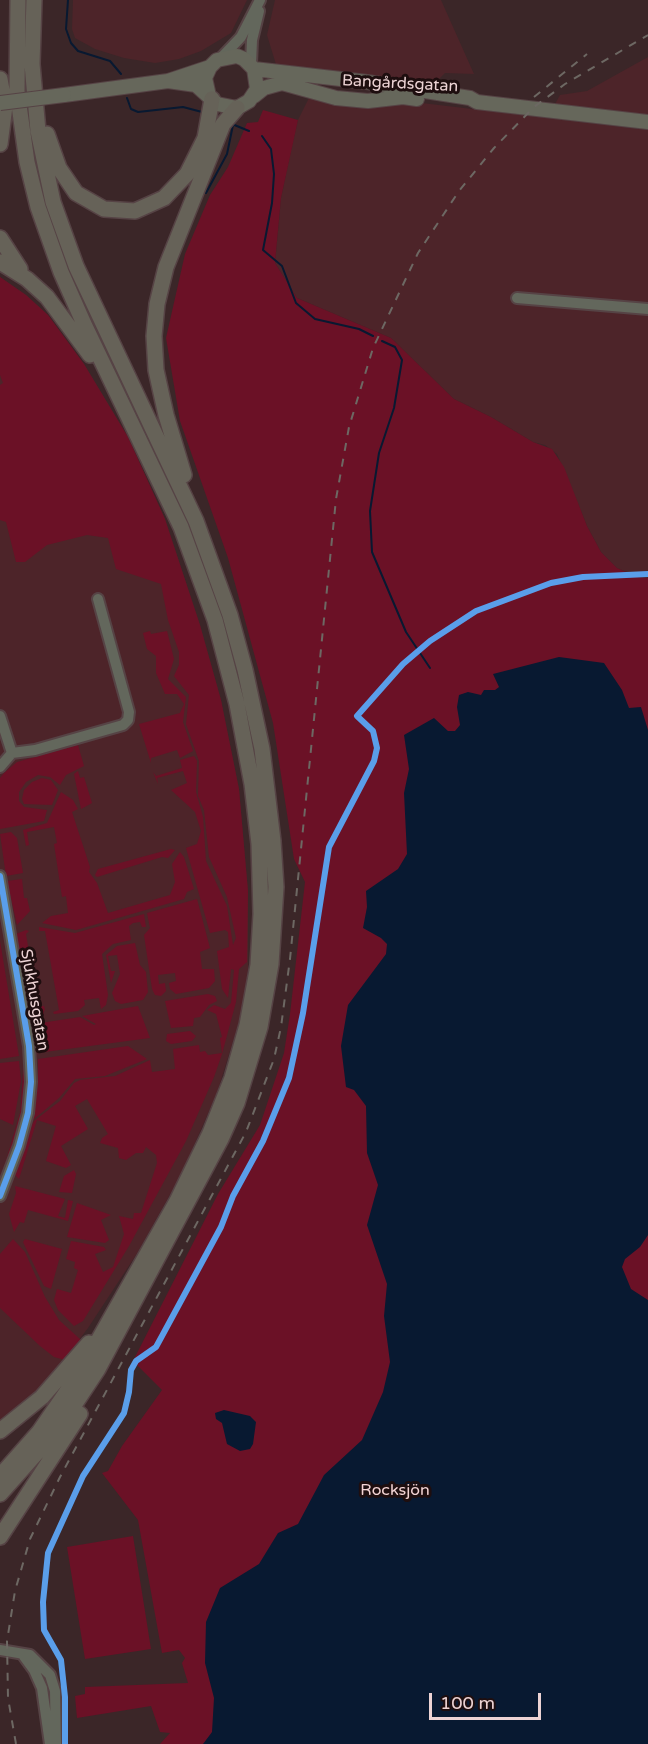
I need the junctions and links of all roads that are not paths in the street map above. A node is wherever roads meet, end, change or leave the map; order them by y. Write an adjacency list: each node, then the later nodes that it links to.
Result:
1 (18, 0): 21 (highway)
2 (34, 0): 8 (highway)
3 (261, 0): 4 (street); 5 (street)
4 (215, 62): 5 (main road); 7 (main road); 10 (main road)
5 (253, 67): 9 (main road); 11 (main road, Bangårdsgatan)
6 (0, 81): 15 (highway)
7 (168, 81): 10 (main road); 12 (main road, bridge)
8 (33, 82): 10 (highway); 22 (highway)
9 (254, 96): 11 (main road, Bangårdsgatan); 13 (main road)
10 (210, 98): 13 (main road)
11 (477, 102): 14 (main road, Bangårdsgatan)
12 (0, 103)
13 (237, 108): 22 (highway)
14 (648, 122)
15 (0, 144)
16 (0, 238): 18 (highway)
17 (0, 262): 18 (highway)
18 (27, 279): 21 (highway)
19 (517, 298): 20 (street)
20 (648, 309)
21 (133, 423): 29 (highway)
22 (196, 521): 30 (highway)
23 (98, 599): 25 (street)
24 (0, 716): 25 (street)
25 (12, 753): 26 (street)
26 (0, 766)
27 (0, 876): 28 (street, Sjukhusgatan)
28 (0, 1196)
29 (127, 1290): 31 (highway); 32 (highway)
30 (119, 1332): 33 (highway); 34 (highway)
31 (0, 1431)
32 (0, 1476)
33 (0, 1494)
34 (0, 1537)
35 (0, 1650): 36 (street)
36 (21, 1653): 37 (street); 38 (street)
37 (50, 1744)
38 (56, 1744)

